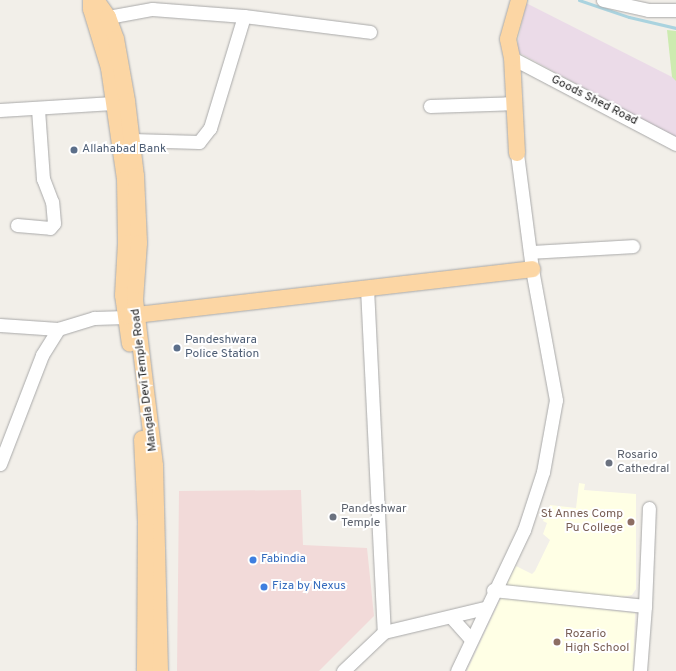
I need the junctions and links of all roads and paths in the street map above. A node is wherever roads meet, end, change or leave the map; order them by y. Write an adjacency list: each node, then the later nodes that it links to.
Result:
1 (91, 0): 10 (main road, Mangala Devi Temple Road)
2 (96, 0): 7 (main road, Mangala Devi Temple Road)
3 (519, 0): 9 (main road)
4 (603, 0): 5 (street)
5 (675, 7)
6 (244, 16): 7 (street); 8 (street); 15 (street)
7 (108, 17): 10 (main road, Mangala Devi Temple Road)
8 (370, 32)
9 (512, 58): 11 (main road); 16 (street, Goods Shed Road)
10 (120, 102): 13 (street); 15 (main road, Mangala Devi Temple Road); 23 (main road, Mangala Devi Temple Road)
11 (515, 103): 12 (street); 17 (main road)
12 (430, 106)
13 (38, 109): 14 (street); 18 (street)
14 (0, 110)
15 (132, 140): 23 (main road, Mangala Devi Temple Road)
16 (676, 144)
17 (517, 153): 20 (street)
18 (17, 225)
19 (633, 246): 20 (street)
20 (530, 252): 21 (street)
21 (532, 269): 22 (main road); 29 (street)
22 (367, 288): 23 (main road); 33 (street)
23 (132, 315): 25 (street); 26 (main road, Mangala Devi Temple Road)
24 (0, 326): 25 (street)
25 (58, 330): 27 (street)
26 (140, 374): 35 (main road, Mangala Devi Temple Road); 36 (main road, Mangala Devi Temple Road)
27 (0, 464)
28 (649, 508): 30 (street)
29 (493, 590): 30 (street); 31 (street)
30 (645, 606): 39 (street)
31 (485, 608): 32 (street); 34 (street)
32 (451, 617): 33 (street); 34 (street)
33 (384, 632): 37 (street)
34 (471, 639): 38 (street)
35 (145, 671)
36 (160, 671)
37 (343, 671)
38 (457, 671)
39 (640, 671)

